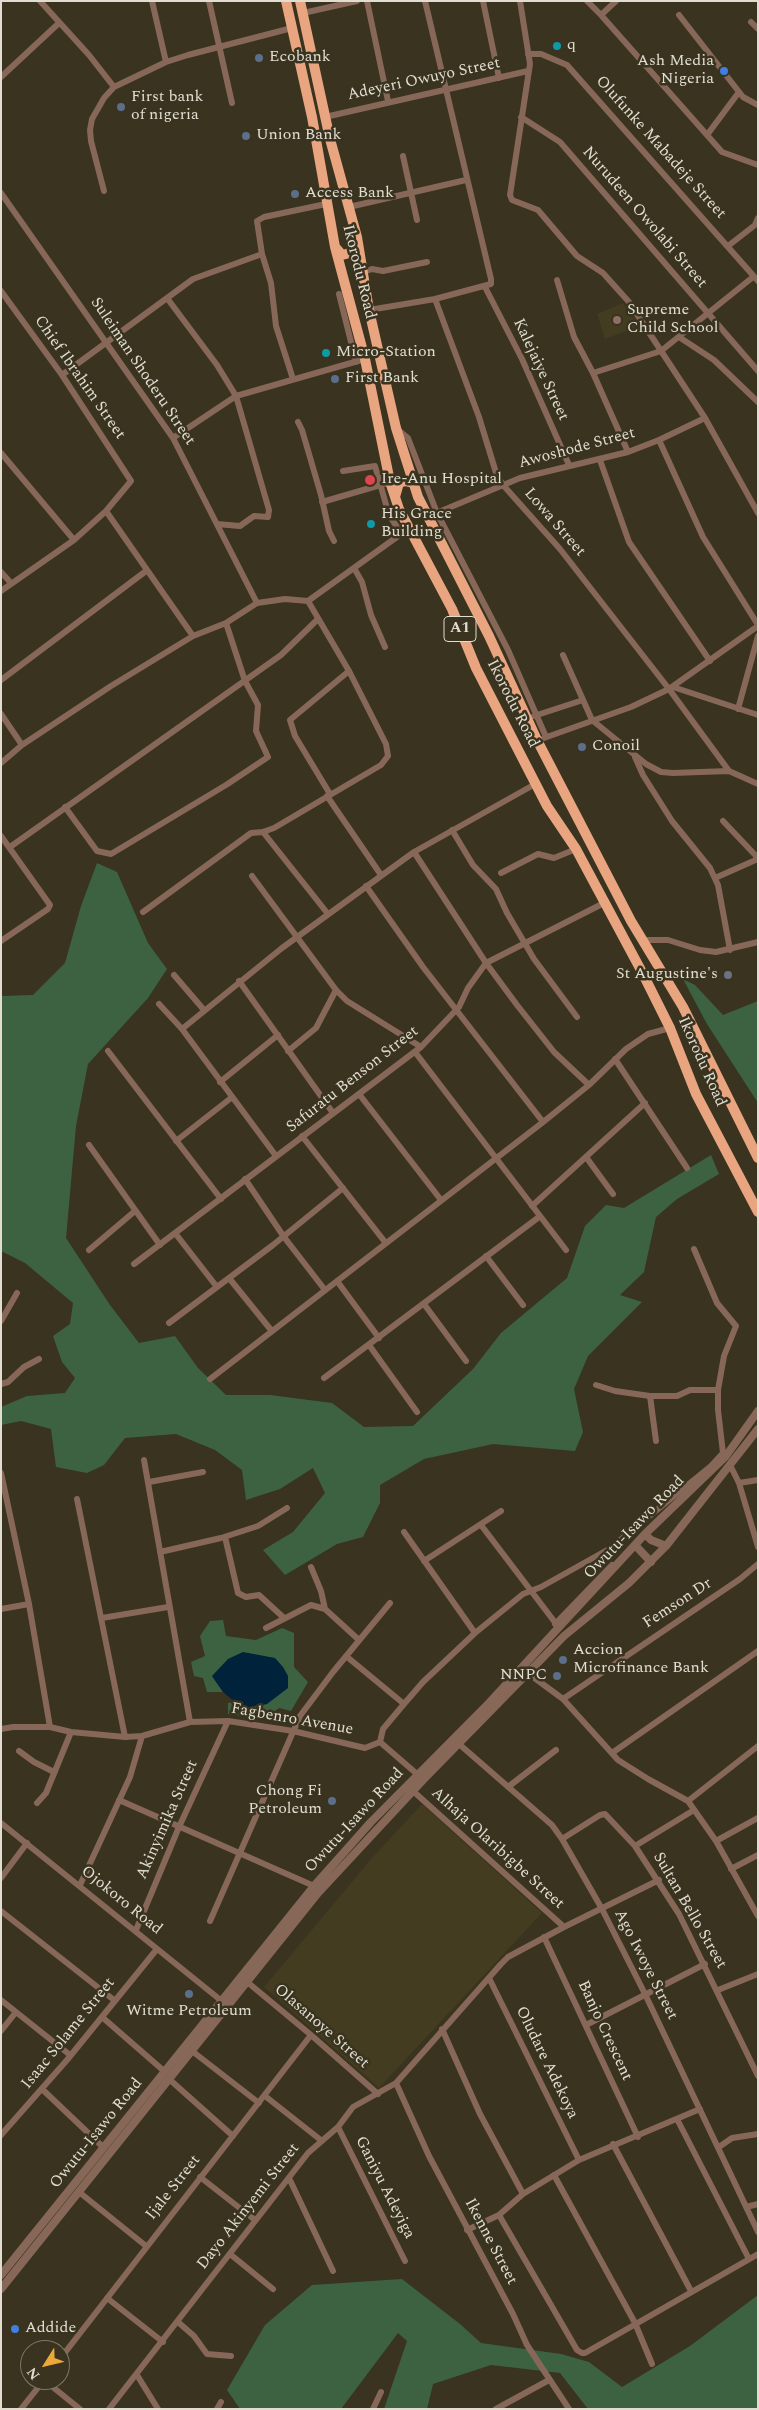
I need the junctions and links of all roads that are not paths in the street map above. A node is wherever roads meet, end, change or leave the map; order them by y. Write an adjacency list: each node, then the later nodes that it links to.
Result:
1 (40, 1): 17 (street)
2 (152, 1): 22 (street)
3 (209, 1): 20 (street)
4 (286, 1): 18 (highway, Ikorodu Road / A1)
5 (300, 1): 13 (highway, Ikorodu Road / A1)
6 (356, 1): 13 (street)
7 (367, 1): 29 (street)
8 (424, 1): 27 (street)
9 (483, 1): 25 (street)
10 (520, 1): 21 (street)
11 (587, 1): 14 (street)
12 (616, 1): 14 (street)
13 (303, 13): 32 (highway, Ikorodu Road / A1)
14 (601, 15): 34 (street)
15 (679, 15): 28 (street)
16 (751, 22): 19 (street)
17 (59, 24): 24 (street); 26 (street)
18 (292, 28): 20 (street); 41 (highway, Ikorodu Road / A1)
19 (758, 29)
20 (218, 46): 22 (street); 30 (street)
21 (528, 54): 23 (street); 47 (street, Olufunke Mabadeje Street)
22 (166, 62): 26 (street)
23 (528, 71): 25 (street, Adeyeri Owuyo Street); 33 (street)
24 (1, 77)
25 (499, 78): 27 (street, Adeyeri Owuyo Street)
26 (114, 87): 38 (street)
27 (444, 90): 29 (street, Adeyeri Owuyo Street); 37 (street)
28 (739, 92): 31 (street); 34 (street)
29 (388, 101): 32 (street, Adeyeri Owuyo Street)
30 (232, 103)
31 (758, 105)
32 (325, 117): 42 (highway, Ikorodu Road / A1)
33 (521, 117): 60 (street, Nurudeen Owolabi Street); 63 (street)
34 (707, 135): 36 (street)
35 (403, 156): 40 (street)
36 (758, 165)
37 (466, 180): 40 (street); 54 (street)
38 (104, 190)
39 (1, 193): 62 (street, Suleiman Shoderu Street)
40 (411, 193): 42 (street); 44 (street)
41 (326, 204): 48 (highway, Ikorodu Road / A1); 49 (street)
42 (349, 207): 46 (highway, Ikorodu Road / A1)
43 (758, 218): 45 (street)
44 (417, 220)
45 (757, 225): 47 (street)
46 (357, 238): 48 (highway); 51 (highway, Ikorodu Road / A1)
47 (728, 246): 52 (street, Olufunke Mabadeje Street)
48 (335, 247): 64 (highway, Ikorodu Road / A1)
49 (262, 254): 57 (street); 68 (street)
50 (427, 262): 51 (street)
51 (363, 272): 59 (highway, Ikorodu Road / A1)
52 (756, 279): 60 (street)
53 (557, 280): 66 (street)
54 (485, 287): 58 (street); 79 (street, Kalejaiye Street)
55 (1, 291): 67 (street, Chief Ibrahim Street)
56 (339, 294): 64 (street)
57 (167, 298): 62 (street); 69 (street)
58 (435, 299): 59 (street); 83 (street, Lowa Street)
59 (369, 310): 73 (highway, Ikorodu Road / A1)
60 (708, 313): 61 (street); 65 (street, Nurudeen Owolabi Street)
61 (679, 337): 63 (street); 70 (street)
62 (105, 342): 67 (street); 74 (street, Suleiman Shoderu Street)
63 (661, 351): 66 (street); 71 (street)
64 (360, 361): 68 (street); 82 (highway, Ikorodu Road / A1)
65 (758, 370)
66 (593, 373): 76 (street)
67 (62, 375): 86 (street, Chief Ibrahim Street)
68 (293, 379): 69 (street)
69 (236, 396): 74 (street); 89 (street)
70 (758, 402)
71 (705, 418): 75 (street, Awoshode Street); 87 (street)
72 (298, 422): 85 (street)
73 (396, 428): 81 (highway, Ikorodu Road / A1); 88 (street)
74 (173, 438): 89 (street, Suleiman Shoderu Street)
75 (659, 440): 76 (street, Awoshode Street); 102 (street)
76 (628, 452): 78 (street, Awoshode Street)
77 (1, 454): 91 (street)
78 (600, 460): 79 (street, Awoshode Street); 107 (street)
79 (569, 465): 83 (street, Awoshode Street)
80 (343, 471): 82 (street)
81 (413, 483): 84 (highway); 88 (highway, Ikorodu Road / A1)
82 (385, 484): 84 (highway, Ikorodu Road / A1); 85 (street); 90 (street)
83 (503, 486): 88 (street, Awoshode Street); 111 (street, Lowa Street)
84 (395, 497): 90 (highway, Ikorodu Road / A1)
85 (322, 502): 92 (street)
86 (106, 511): 91 (street); 94 (street)
87 (758, 513)
88 (432, 515): 116 (highway, Ikorodu Road / A1)
89 (218, 524): 99 (street, Suleiman Shoderu Street)
90 (405, 531): 93 (street); 123 (highway, Ikorodu Road / A1)
91 (74, 540): 96 (street)
92 (334, 541)
93 (354, 568): 98 (street); 105 (street)
94 (146, 571): 103 (street); 109 (street)
95 (1, 572): 96 (street)
96 (11, 583): 97 (street)
97 (1, 591)
98 (308, 601): 99 (street); 100 (street)
99 (257, 603): 101 (street)
100 (318, 619): 108 (street); 110 (street)
101 (226, 623): 103 (street); 110 (street)
102 (758, 625): 107 (street)
103 (193, 636): 119 (street)
104 (758, 636): 113 (street)
105 (385, 647)
106 (563, 655): 112 (street)
107 (710, 660): 111 (street)
108 (349, 671): 125 (street); 125 (street)
109 (1, 680)
110 (245, 680): 126 (street); 126 (street)
111 (671, 688): 113 (street); 117 (street); 122 (street, Lowa Street)
112 (583, 700): 116 (street); 117 (street)
113 (738, 708): 115 (street)
114 (1, 714): 119 (street)
115 (758, 715)
116 (532, 716): 118 (highway, Ikorodu Road / A1)
117 (592, 720): 118 (street); 120 (street)
118 (542, 739): 144 (highway, Ikorodu Road / A1)
119 (22, 746): 121 (street)
120 (634, 756): 122 (street); 138 (street)
121 (1, 763)
122 (729, 771): 124 (street)
123 (537, 783): 128 (street); 132 (highway, Ikorodu Road / A1)
124 (758, 784)
125 (328, 795): 129 (street); 137 (street)
126 (65, 807): 131 (street)
127 (723, 821): 134 (street)
128 (452, 830): 133 (street); 147 (street)
129 (263, 832): 141 (street); 142 (street)
130 (1, 836): 131 (street)
131 (10, 847): 145 (street)
132 (576, 849): 135 (street); 140 (highway, Ikorodu Road / A1)
133 (414, 852): 137 (street); 149 (street)
134 (758, 859): 138 (street)
135 (501, 873)
136 (252, 876): 143 (street)
137 (381, 876): 139 (street)
138 (715, 878): 148 (street)
139 (366, 886): 142 (street); 155 (street)
140 (606, 902): 147 (street, Safuratu Benson Street); 157 (highway, Ikorodu Road / A1)
141 (143, 912)
142 (328, 914): 143 (street)
143 (297, 937): 151 (street); 152 (street)
144 (642, 940): 148 (street); 178 (highway, Ikorodu Road / A1)
145 (1, 941)
146 (758, 942): 148 (street)
147 (524, 943): 149 (street, Safuratu Benson Street); 156 (street)
148 (730, 950)
149 (486, 963): 155 (street, Safuratu Benson Street); 166 (street)
150 (174, 975): 154 (street)
151 (239, 981): 154 (street); 159 (street)
152 (336, 990): 160 (street); 162 (street)
153 (159, 1004): 158 (street)
154 (204, 1010): 158 (street)
155 (456, 1010): 160 (street, Safuratu Benson Street); 171 (street)
156 (578, 1017)
157 (670, 1028): 164 (street); 187 (highway, Ikorodu Road / A1)
158 (182, 1029): 165 (street)
159 (278, 1035): 162 (street); 165 (street)
160 (421, 1047): 163 (street, Safuratu Benson Street)
161 (108, 1051): 173 (street)
162 (288, 1051): 170 (street)
163 (415, 1052): 167 (street, Safuratu Benson Street); 177 (street)
164 (615, 1059): 166 (street); 169 (street)
165 (220, 1082): 168 (street)
166 (589, 1085): 171 (street)
167 (359, 1094): 170 (street, Safuratu Benson Street); 184 (street)
168 (231, 1098): 173 (street); 175 (street)
169 (645, 1103): 176 (street); 179 (street)
170 (333, 1113): 172 (street, Safuratu Benson Street)
171 (543, 1122): 177 (street)
172 (302, 1136): 175 (street, Safuratu Benson Street); 181 (street)
173 (176, 1141): 183 (street)
174 (89, 1144): 186 (street)
175 (276, 1156): 180 (street, Safuratu Benson Street)
176 (586, 1157): 182 (street); 185 (street)
177 (496, 1158): 184 (street); 185 (street)
178 (758, 1158)
179 (687, 1168)
180 (245, 1180): 183 (street, Safuratu Benson Street); 190 (street)
181 (343, 1188): 190 (street); 191 (street)
182 (613, 1194)
183 (220, 1199): 189 (street, Safuratu Benson Street)
184 (441, 1200): 191 (street)
185 (532, 1206): 188 (street)
186 (135, 1210): 192 (street); 194 (street)
187 (758, 1212)
188 (539, 1217): 195 (street); 196 (street)
189 (175, 1233): 192 (street, Safuratu Benson Street); 200 (street)
190 (284, 1237): 198 (street); 201 (street)
191 (385, 1242): 199 (street)
192 (160, 1245): 197 (street, Safuratu Benson Street)
193 (694, 1249): 216 (street)
194 (89, 1250)
195 (566, 1250)
196 (486, 1256): 203 (street); 204 (street)
197 (134, 1264)
198 (229, 1278): 200 (street); 207 (street)
199 (337, 1280): 201 (street); 208 (street)
200 (217, 1288): 206 (street)
201 (325, 1290): 207 (street)
202 (17, 1293): 205 (street)
203 (424, 1304): 208 (street); 211 (street)
204 (523, 1305)
205 (1, 1321)
206 (169, 1323)
207 (271, 1330): 213 (street)
208 (379, 1338): 209 (street)
209 (369, 1345): 212 (street); 219 (street)
210 (39, 1359): 214 (street)
211 (466, 1361)
212 (324, 1378)
213 (210, 1379)
214 (1, 1384)
215 (596, 1385): 217 (street)
216 (718, 1390): 217 (street); 222 (street)
217 (650, 1396): 221 (street)
218 (758, 1411): 222 (street, Owutu-Isawo Road)
219 (417, 1412)
220 (758, 1429): 224 (street, Owutu-Isawo Road)
221 (656, 1442)
222 (724, 1455): 233 (street); 236 (street, Owutu-Isawo Road)
223 (144, 1460): 228 (street)
224 (730, 1465): 229 (street); 239 (street, Owutu-Isawo Road)
225 (203, 1472): 228 (street)
226 (1, 1473): 248 (street)
227 (758, 1480): 229 (street)
228 (149, 1482): 241 (street)
229 (739, 1483): 240 (street)
230 (77, 1499): 252 (street)
231 (287, 1508): 237 (street)
232 (501, 1511): 234 (street)
233 (653, 1513): 246 (street); 254 (street)
234 (481, 1525): 242 (street); 246 (street)
235 (404, 1532): 242 (street)
236 (645, 1534): 238 (street, Owutu-Isawo Road); 239 (street)
237 (225, 1536): 241 (street); 253 (street)
238 (635, 1545): 243 (street); 254 (street, Owutu-Isawo Road)
239 (666, 1546): 243 (street, Owutu-Isawo Road)
240 (758, 1547)
241 (160, 1552): 249 (street)
242 (424, 1561): 256 (street)
243 (651, 1562): 260 (street, Owutu-Isawo Road)
244 (758, 1564): 261 (street, Femson Dr)
245 (312, 1567): 251 (street)
246 (530, 1592): 254 (street); 256 (street)
247 (390, 1603): 257 (street)
248 (29, 1604): 250 (street); 265 (street)
249 (168, 1607): 252 (street); 264 (street)
250 (1, 1609)
251 (325, 1609): 253 (street); 257 (street)
252 (102, 1618): 270 (street)
253 (284, 1618): 255 (street)
254 (557, 1626): 278 (street, Owutu-Isawo Road)
255 (266, 1628)
256 (475, 1633): 262 (street)
257 (359, 1640): 259 (street)
258 (758, 1651): 276 (street)
259 (346, 1656): 262 (street); 267 (street)
260 (529, 1674): 261 (street); 272 (street, Owutu-Isawo Road)
261 (563, 1699): 276 (street)
262 (404, 1704): 271 (street)
263 (228, 1721): 264 (street, Fagbenro Avenue); 267 (street, Fagbenro Avenue); 287 (street, Akinyimika Street)
264 (190, 1722): 269 (street, Fagbenro Avenue)
265 (50, 1727): 266 (street, Fagbenro Avenue); 268 (street, Fagbenro Avenue)
266 (1, 1729)
267 (293, 1731): 271 (street, Fagbenro Avenue); 292 (street)
268 (72, 1732): 270 (street, Fagbenro Avenue); 277 (street)
269 (142, 1736): 270 (street, Fagbenro Avenue); 281 (street)
270 (125, 1737)
271 (380, 1742): 278 (street)
272 (459, 1744): 279 (street, Ago Iwoye Street); 280 (street, Owutu-Isawo Road)
273 (758, 1746): 282 (street)
274 (556, 1750): 279 (street)
275 (19, 1751): 277 (street)
276 (612, 1754): 282 (street)
277 (54, 1772): 283 (street)
278 (418, 1774): 298 (street, Owutu-Isawo Road)
279 (508, 1787): 288 (street, Ago Iwoye Street)
280 (413, 1791): 303 (street, Alhaja Olaribigbe Street); 310 (street, Owutu-Isawo Road)
281 (119, 1800): 287 (street); 297 (street)
282 (688, 1801): 284 (street)
283 (37, 1804)
284 (694, 1810): 289 (street); 291 (street)
285 (758, 1818): 289 (street)
286 (1, 1824): 290 (street, Ojokoro Road)
287 (179, 1827): 292 (street); 304 (street, Akinyimika Street)
288 (562, 1839): 291 (street, Sultan Bello Street); 299 (street, Ago Iwoye Street)
289 (716, 1841): 294 (street)
290 (27, 1843): 295 (street); 297 (street, Ojokoro Road)
291 (636, 1846): 296 (street, Sultan Bello Street)
292 (241, 1853): 298 (street); 302 (street)
293 (758, 1855): 294 (street)
294 (731, 1869): 301 (street)
295 (1, 1878)
296 (659, 1880): 299 (street, Dayo Akinyemi Street); 307 (street, Sultan Bello Street)
297 (80, 1885): 304 (street, Ojokoro Road)
298 (314, 1886): 315 (street, Owutu-Isawo Road)
299 (602, 1909): 303 (street, Dayo Akinyemi Street); 312 (street, Ago Iwoye Street)
300 (1, 1911): 314 (street)
301 (758, 1916)
302 (210, 1921)
303 (564, 1926): 305 (street, Dayo Akinyemi Street)
304 (136, 1930): 306 (street, Ojokoro Road)
305 (544, 1937): 309 (street, Dayo Akinyemi Street); 318 (street, Banjo Crescent)
306 (157, 1949): 314 (street, Isaac Solame Street); 315 (street, Ojokoro Road)
307 (705, 1964): 311 (street, Sultan Bello Street); 312 (street)
308 (758, 1974): 311 (street)
309 (489, 1978): 319 (street, Dayo Akinyemi Street); 343 (street, Oludare Adekoya)
310 (246, 1981): 321 (street, Olasanoye Street); 322 (street, Owutu-Isawo Road)
311 (718, 1990): 325 (street, Sultan Bello Street)
312 (645, 1994): 318 (street); 332 (street, Ago Iwoye Street)
313 (1, 2000): 316 (street)
314 (114, 2000): 317 (street, Isaac Solame Street)
315 (222, 2002): 324 (street, Owutu-Isawo Road)
316 (16, 2012): 320 (street); 323 (street)
317 (102, 2017): 323 (street, Isaac Solame Street); 324 (street)
318 (586, 2025): 338 (street, Banjo Crescent)
319 (442, 2029): 327 (street, Dayo Akinyemi Street); 348 (street)
320 (1, 2031)
321 (311, 2035): 329 (street, Olasanoye Street); 330 (street, Ijale Street)
322 (192, 2051): 326 (street, Owutu-Isawo Road); 331 (street)
323 (70, 2055): 328 (street, Isaac Solame Street)
324 (164, 2072): 342 (street, Owutu-Isawo Road)
325 (758, 2076)
326 (169, 2080): 337 (street); 347 (street, Owutu-Isawo Road)
327 (396, 2083): 329 (street, Dayo Akinyemi Street); 353 (street, Ikenne Street)
328 (42, 2089): 336 (street, Isaac Solame Street); 342 (street)
329 (378, 2094): 334 (street, Dayo Akinyemi Street)
330 (264, 2096): 331 (street, Ijale Street); 339 (street)
331 (259, 2103): 337 (street, Ijale Street)
332 (700, 2109): 333 (street); 341 (street, Ago Iwoye Street)
333 (677, 2119): 338 (street); 358 (street)
334 (338, 2127): 339 (street, Dayo Akinyemi Street); 359 (street, Ganiyu Adeyiga)
335 (758, 2134): 341 (street)
336 (1, 2135)
337 (233, 2136): 345 (street, Ijale Street)
338 (638, 2137): 340 (street)
339 (322, 2141): 346 (street, Dayo Akinyemi Street)
340 (613, 2144): 343 (street); 365 (street)
341 (719, 2147): 350 (street, Ago Iwoye Street)
342 (104, 2148): 361 (street, Owutu-Isawo Road)
343 (579, 2160): 344 (street)
344 (554, 2175): 348 (street); 368 (street)
345 (200, 2177): 352 (street); 355 (street, Ijale Street)
346 (289, 2178): 352 (street, Dayo Akinyemi Street); 360 (street)
347 (79, 2192): 355 (street); 362 (street, Owutu-Isawo Road)
348 (523, 2194): 351 (street)
349 (758, 2204): 350 (street)
350 (746, 2206): 354 (street, Ago Iwoye Street)
351 (498, 2215): 353 (street); 368 (street)
352 (255, 2220): 356 (street, Dayo Akinyemi Street)
353 (467, 2230): 374 (street, Ikenne Street)
354 (758, 2232)
355 (146, 2246): 366 (street, Ijale Street)
356 (230, 2254): 364 (street); 367 (street, Dayo Akinyemi Street)
357 (758, 2254): 358 (street)
358 (749, 2260): 365 (street)
359 (405, 2261)
360 (333, 2271)
361 (1, 2275): 362 (street)
362 (11, 2278): 363 (street, Owutu-Isawo Road)
363 (1, 2289)
364 (274, 2289)
365 (691, 2291): 368 (street)
366 (107, 2298): 369 (street); 370 (street, Ijale Street)
367 (178, 2322): 369 (street, Dayo Akinyemi Street); 371 (street)
368 (636, 2323): 372 (street)
369 (163, 2342): 373 (street, Dayo Akinyemi Street)
370 (70, 2346)
371 (231, 2356)
372 (652, 2364)
373 (137, 2375): 381 (street, Dayo Akinyemi Street); 382 (street)
374 (549, 2380): 385 (street); 386 (street, Ikenne Street)
375 (36, 2390): 379 (street)
376 (56, 2390): 380 (street)
377 (381, 2392): 384 (street)
378 (222, 2402): 383 (street)
379 (21, 2409)
380 (80, 2409)
381 (109, 2409)
382 (158, 2409)
383 (217, 2409)
384 (373, 2409)
385 (496, 2409)
386 (569, 2409)

